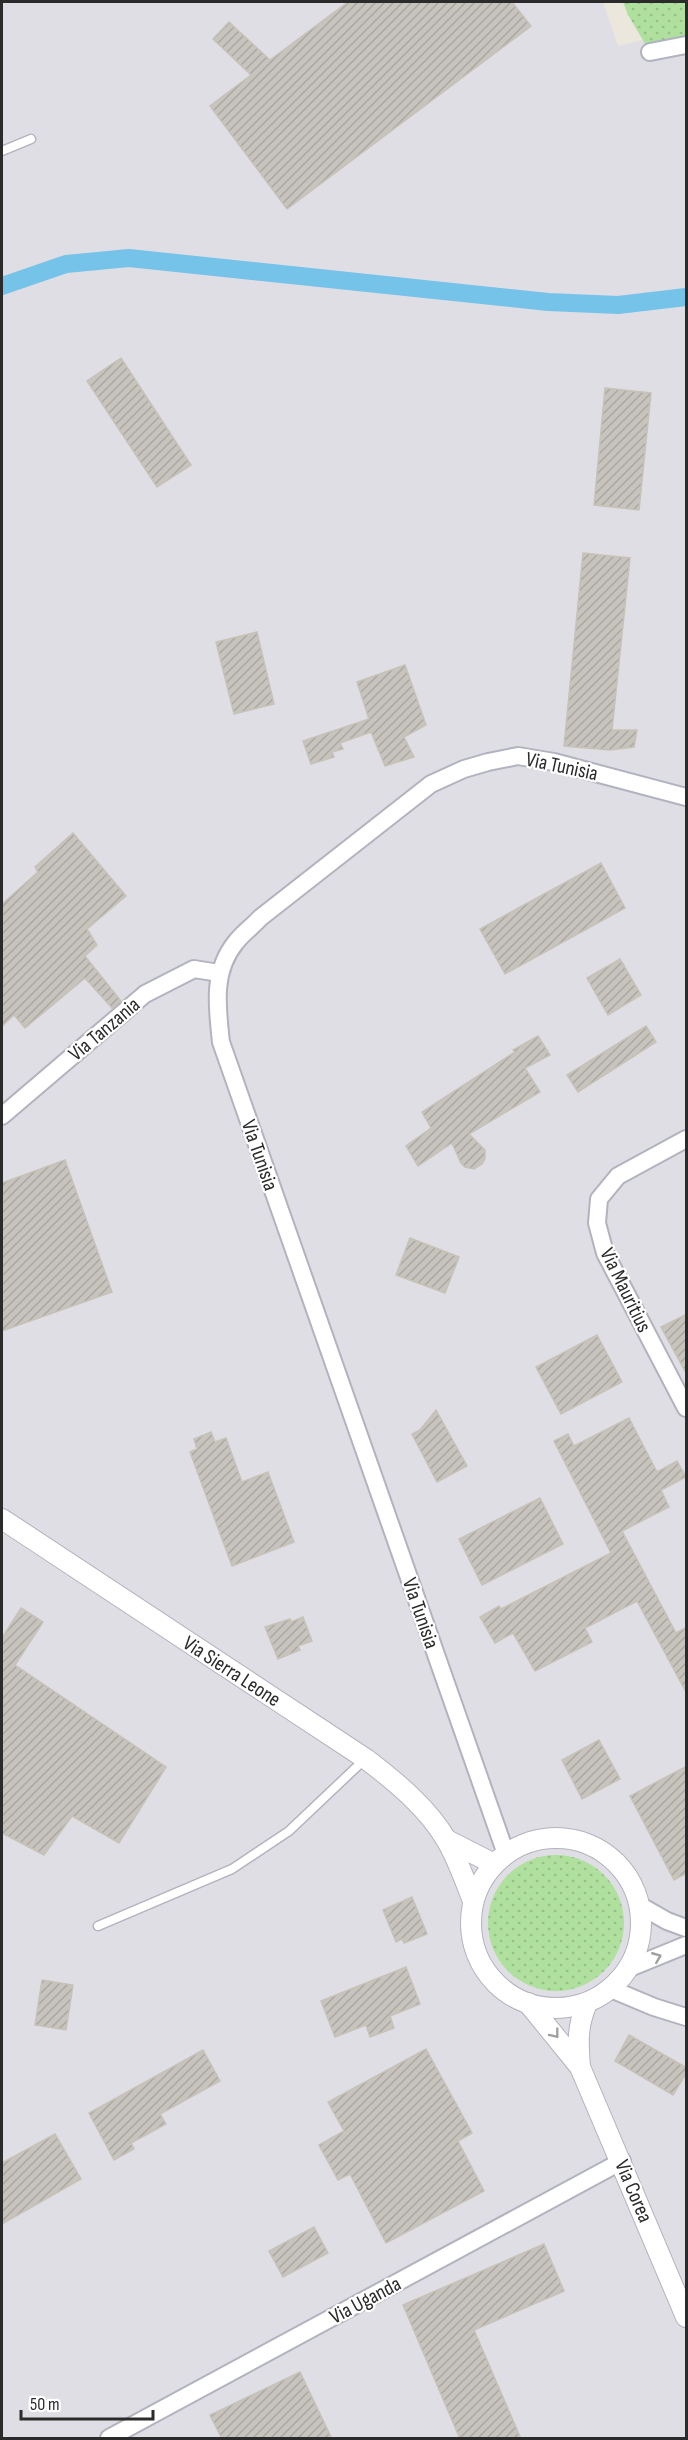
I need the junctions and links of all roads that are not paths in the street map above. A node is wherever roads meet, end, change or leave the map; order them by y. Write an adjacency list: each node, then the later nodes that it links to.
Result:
1 (687, 45): 2 (street)
2 (650, 52)
3 (31, 139): 4 (lane)
4 (2, 151)
5 (687, 797): 6 (street, Via Tunisia)
6 (219, 973): 7 (street, Via Tanzania); 13 (street, Via Tunisia)
7 (2, 1116)
8 (687, 1139): 9 (street, Via Mauritius)
9 (687, 1408)
10 (2, 1519): 11 (street, Via Sierra Leone)
11 (366, 1759): 12 (street, Via Sierra Leone); 16 (lane)
12 (447, 1840): 13 (street, Via Sierra Leone); 14 (street, Via Sierra Leone)
13 (500, 1859): 14 (street); 15 (street)
14 (473, 1901): 22 (street)
15 (639, 1905): 17 (street); 19 (street)
16 (98, 1926)
17 (687, 1928)
18 (687, 1945): 19 (street, one-way to 18)
19 (627, 1969): 20 (street)
20 (611, 1989): 21 (street); 23 (street)
21 (587, 2002): 22 (street); 24 (street)
22 (528, 2003): 24 (street, one-way to 24)
23 (687, 2018)
24 (580, 2067): 25 (street, Via Corea)
25 (622, 2161): 26 (street, Via Corea); 27 (street, Via Uganda)
26 (687, 2317)
27 (109, 2439)

